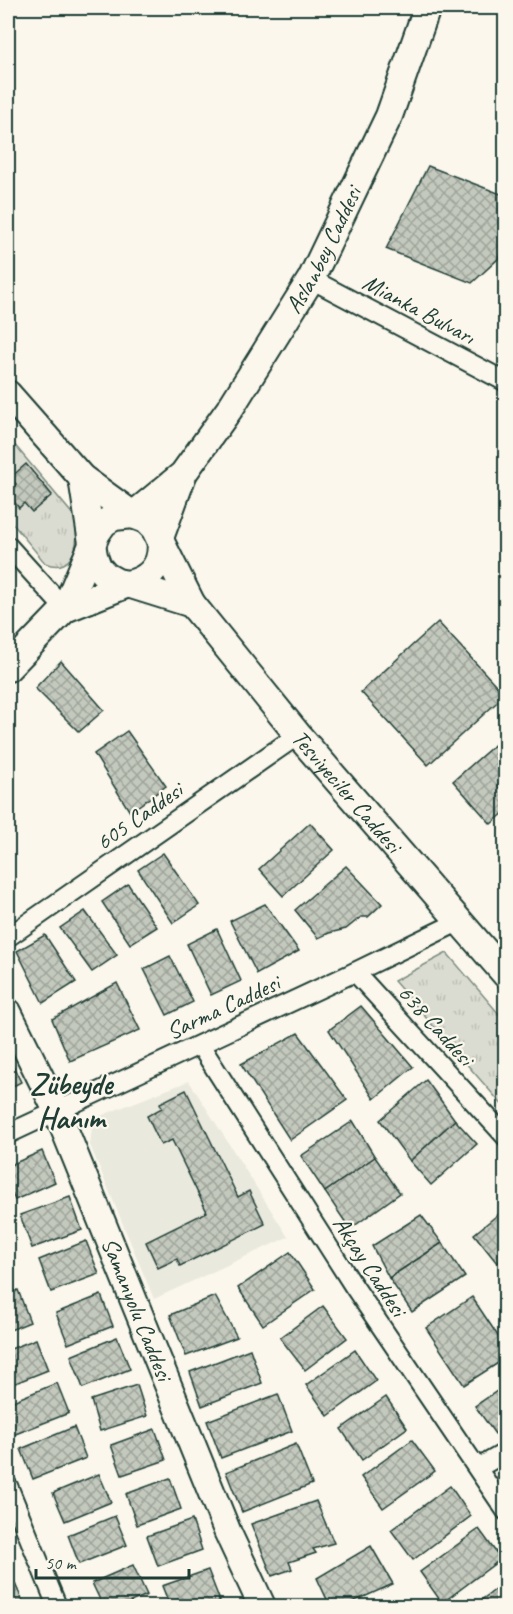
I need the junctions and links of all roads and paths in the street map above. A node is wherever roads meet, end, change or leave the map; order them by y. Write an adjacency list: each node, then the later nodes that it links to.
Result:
1 (427, 8): 2 (street, Aslanbey Caddesi)
2 (311, 279): 3 (street, Mianka Bulvarı); 5 (street, Aslanbey Caddesi)
3 (506, 382)
4 (8, 394): 6 (street)
5 (183, 474): 7 (street); 8 (street)
6 (82, 478): 7 (street); 9 (street)
7 (134, 515): 8 (street); 9 (street)
8 (160, 538): 11 (street); 12 (street, Tesviyeciler Caddesi)
9 (93, 544): 11 (street); 13 (street)
10 (8, 546): 13 (street)
11 (128, 584): 12 (street); 13 (street)
12 (192, 604): 15 (street, Tesviyeciler Caddesi)
13 (65, 609): 14 (street)
14 (8, 668)
15 (298, 735): 16 (street, Tesviyeciler Caddesi); 17 (street, 605 Caddesi)
16 (458, 922): 18 (street, Sarma Caddesi); 19 (street, Tesviyeciler Caddesi)
17 (8, 937)
18 (356, 972): 21 (street, Sarma Caddesi); 24 (street, 638 Caddesi)
19 (506, 975)
20 (8, 1012): 22 (street, Samanyolu Caddesi)
21 (200, 1045): 22 (street, Sarma Caddesi); 26 (street, Akçay Caddesi)
22 (57, 1111): 23 (street, Sarma Caddesi); 30 (street, Samanyolu Caddesi)
23 (8, 1134)
24 (506, 1137)
25 (506, 1452): 26 (street)
26 (478, 1468): 28 (street, Akçay Caddesi)
27 (8, 1486): 29 (street)
28 (506, 1511)
29 (57, 1606)
30 (261, 1606)

